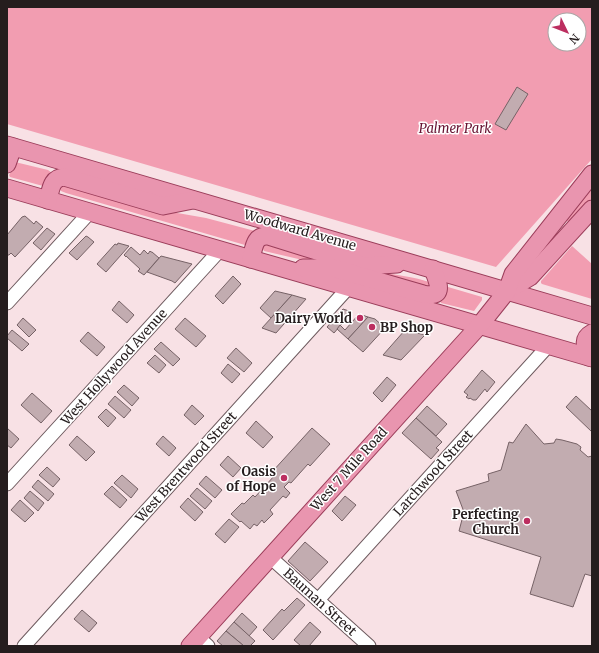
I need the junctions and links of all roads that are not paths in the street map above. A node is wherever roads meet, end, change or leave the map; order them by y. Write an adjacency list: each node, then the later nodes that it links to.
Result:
1 (10, 146): 2 (main road); 6 (main road, Woodward Avenue)
2 (7, 164)
3 (592, 174): 9 (main road, West 7 Mile Road)
4 (7, 188): 5 (main road)
5 (48, 200): 6 (main road); 8 (main road)
6 (195, 200): 13 (main road, Woodward Avenue)
7 (592, 209): 10 (main road, West 7 Mile Road)
8 (90, 212): 11 (main road); 18 (street)
9 (552, 224): 10 (main road); 17 (main road, West 7 Mile Road)
10 (569, 234): 17 (main road, West 7 Mile Road)
11 (220, 250): 12 (main road); 24 (street, West Hollywood Avenue)
12 (251, 259): 13 (main road); 14 (main road)
13 (411, 263): 15 (main road, Woodward Avenue)
14 (284, 268): 15 (main road); 16 (main road)
15 (434, 269): 17 (main road, Woodward Avenue)
16 (348, 288): 20 (main road); 28 (street, West Brentwood Street)
17 (507, 291): 19 (main road, Woodward Avenue); 20 (main road, West 7 Mile Road)
18 (7, 303)
19 (592, 316)
20 (479, 326): 22 (main road); 25 (main road, West 7 Mile Road)
21 (592, 333): 23 (main road)
22 (548, 346): 23 (main road); 26 (street, Larchwood Street)
23 (590, 358)
24 (7, 484)
25 (270, 557): 26 (street, Bauman Street); 27 (main road, West 7 Mile Road)
26 (318, 600): 29 (street, Bauman Street)
27 (199, 643)
28 (24, 646)
29 (369, 646)

